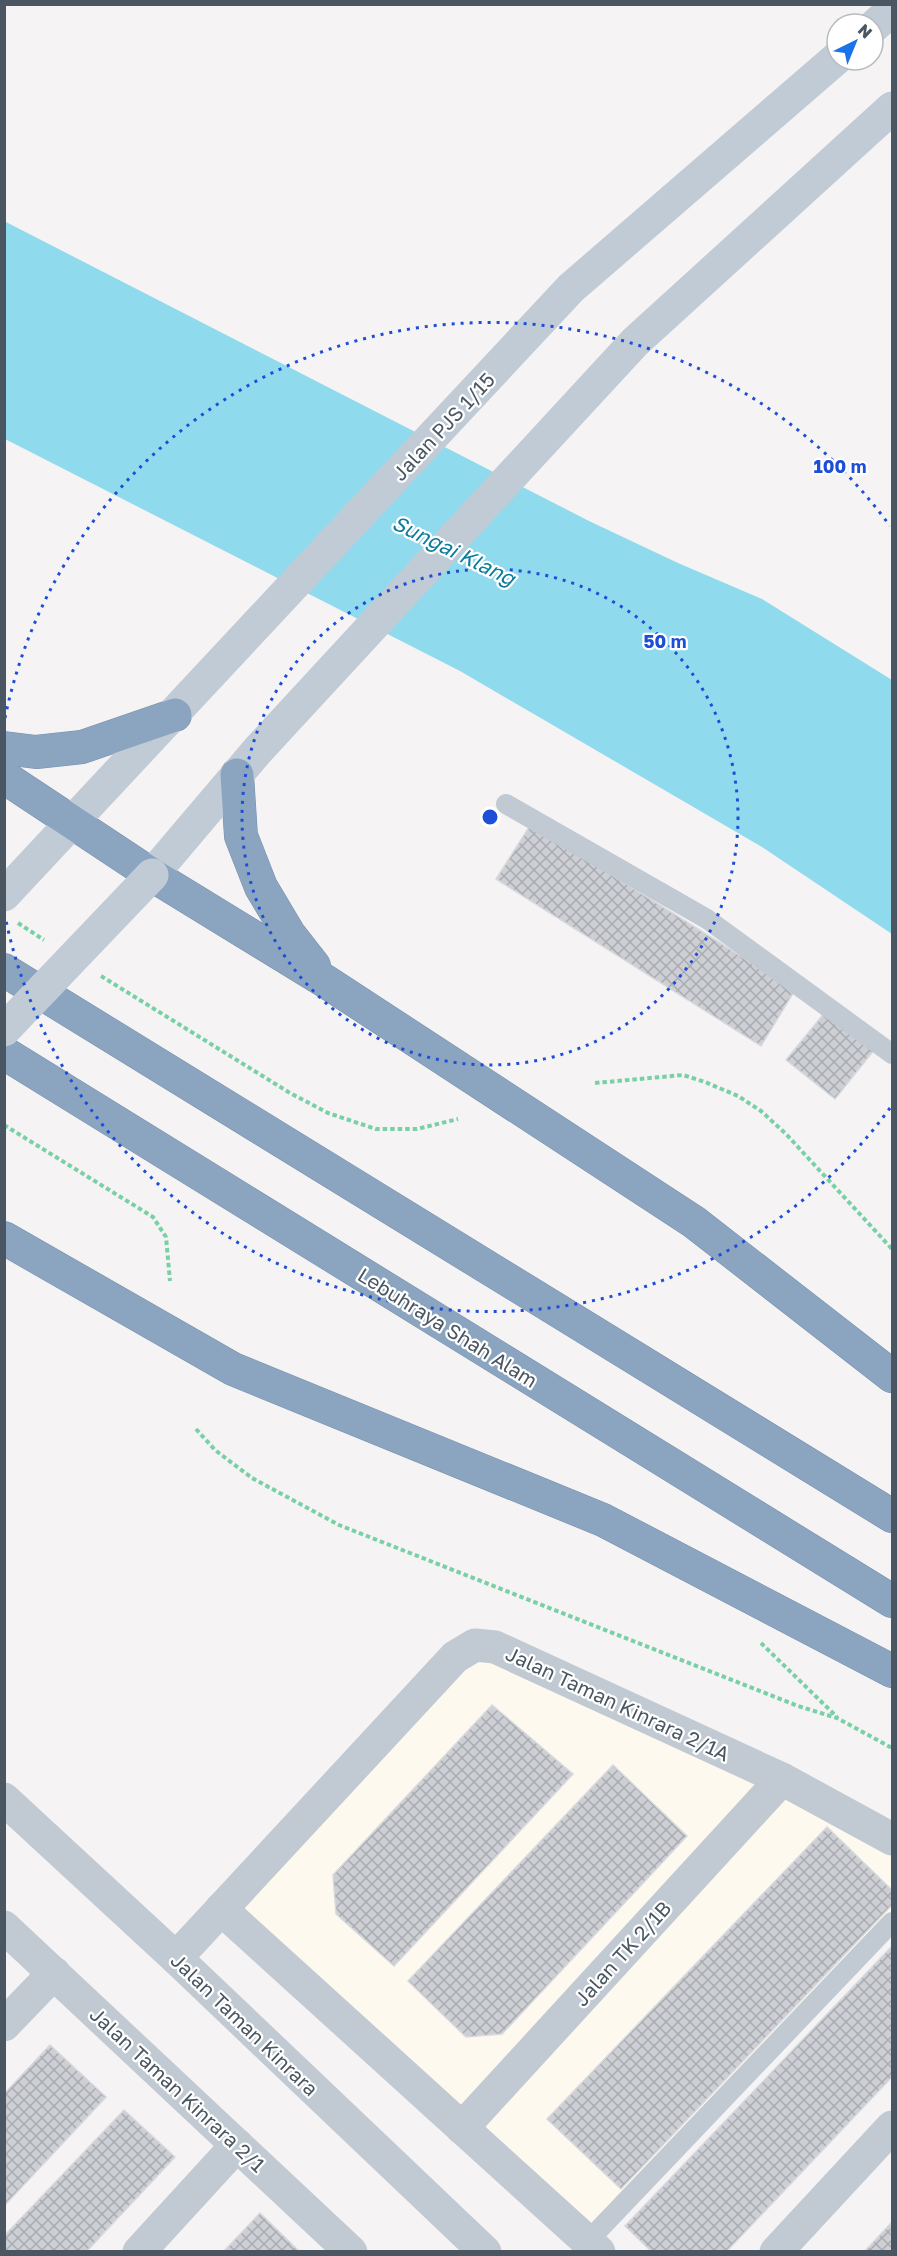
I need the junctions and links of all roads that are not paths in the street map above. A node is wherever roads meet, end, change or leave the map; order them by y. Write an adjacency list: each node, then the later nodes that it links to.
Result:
1 (825, 68): 3 (main road, Jalan PJS 1/15)
2 (892, 108): 5 (main road)
3 (183, 705): 4 (highway); 8 (main road, Jalan PJS 1/15)
4 (4, 748)
5 (237, 775): 9 (main road); 12 (highway)
6 (4, 777): 8 (highway)
7 (506, 804): 15 (lane)
8 (73, 821): 9 (highway); 10 (main road, Jalan PJS 1/15)
9 (152, 875): 12 (highway); 13 (main road, bridge)
10 (9, 908)
11 (4, 970): 20 (highway)
12 (325, 981): 19 (highway)
13 (4, 1030)
14 (4, 1053): 21 (highway, Lebuhraya Shah Alam)
15 (892, 1054)
16 (4, 1238): 18 (highway)
17 (4, 1258): 18 (highway)
18 (36, 1258): 22 (highway)
19 (892, 1376)
20 (892, 1516)
21 (892, 1601)
22 (892, 1671)
23 (782, 1779): 25 (street, Jalan Taman Kinrara 2/1A); 26 (street, Jalan Taman Kinrara 2/1A); 32 (street, Jalan TK 2/1B)
24 (4, 1799): 29 (street, Jalan Taman Kinrara)
25 (892, 1839)
26 (221, 1909): 29 (street, Jalan Taman Kinrara 2/1A); 32 (street)
27 (892, 1922): 35 (lane)
28 (4, 1927): 30 (street, Jalan Taman Kinrara 2/1)
29 (176, 1958): 38 (street, Jalan Taman Kinrara)
30 (54, 1973): 31 (street); 33 (street, Jalan Taman Kinrara 2/1)
31 (4, 2025)
32 (462, 2128): 35 (street)
33 (237, 2145): 36 (street); 37 (street, Jalan Taman Kinrara 2/1)
34 (887, 2145): 39 (street)
35 (593, 2246)
36 (140, 2252)
37 (351, 2252)
38 (485, 2252)
39 (776, 2252)

